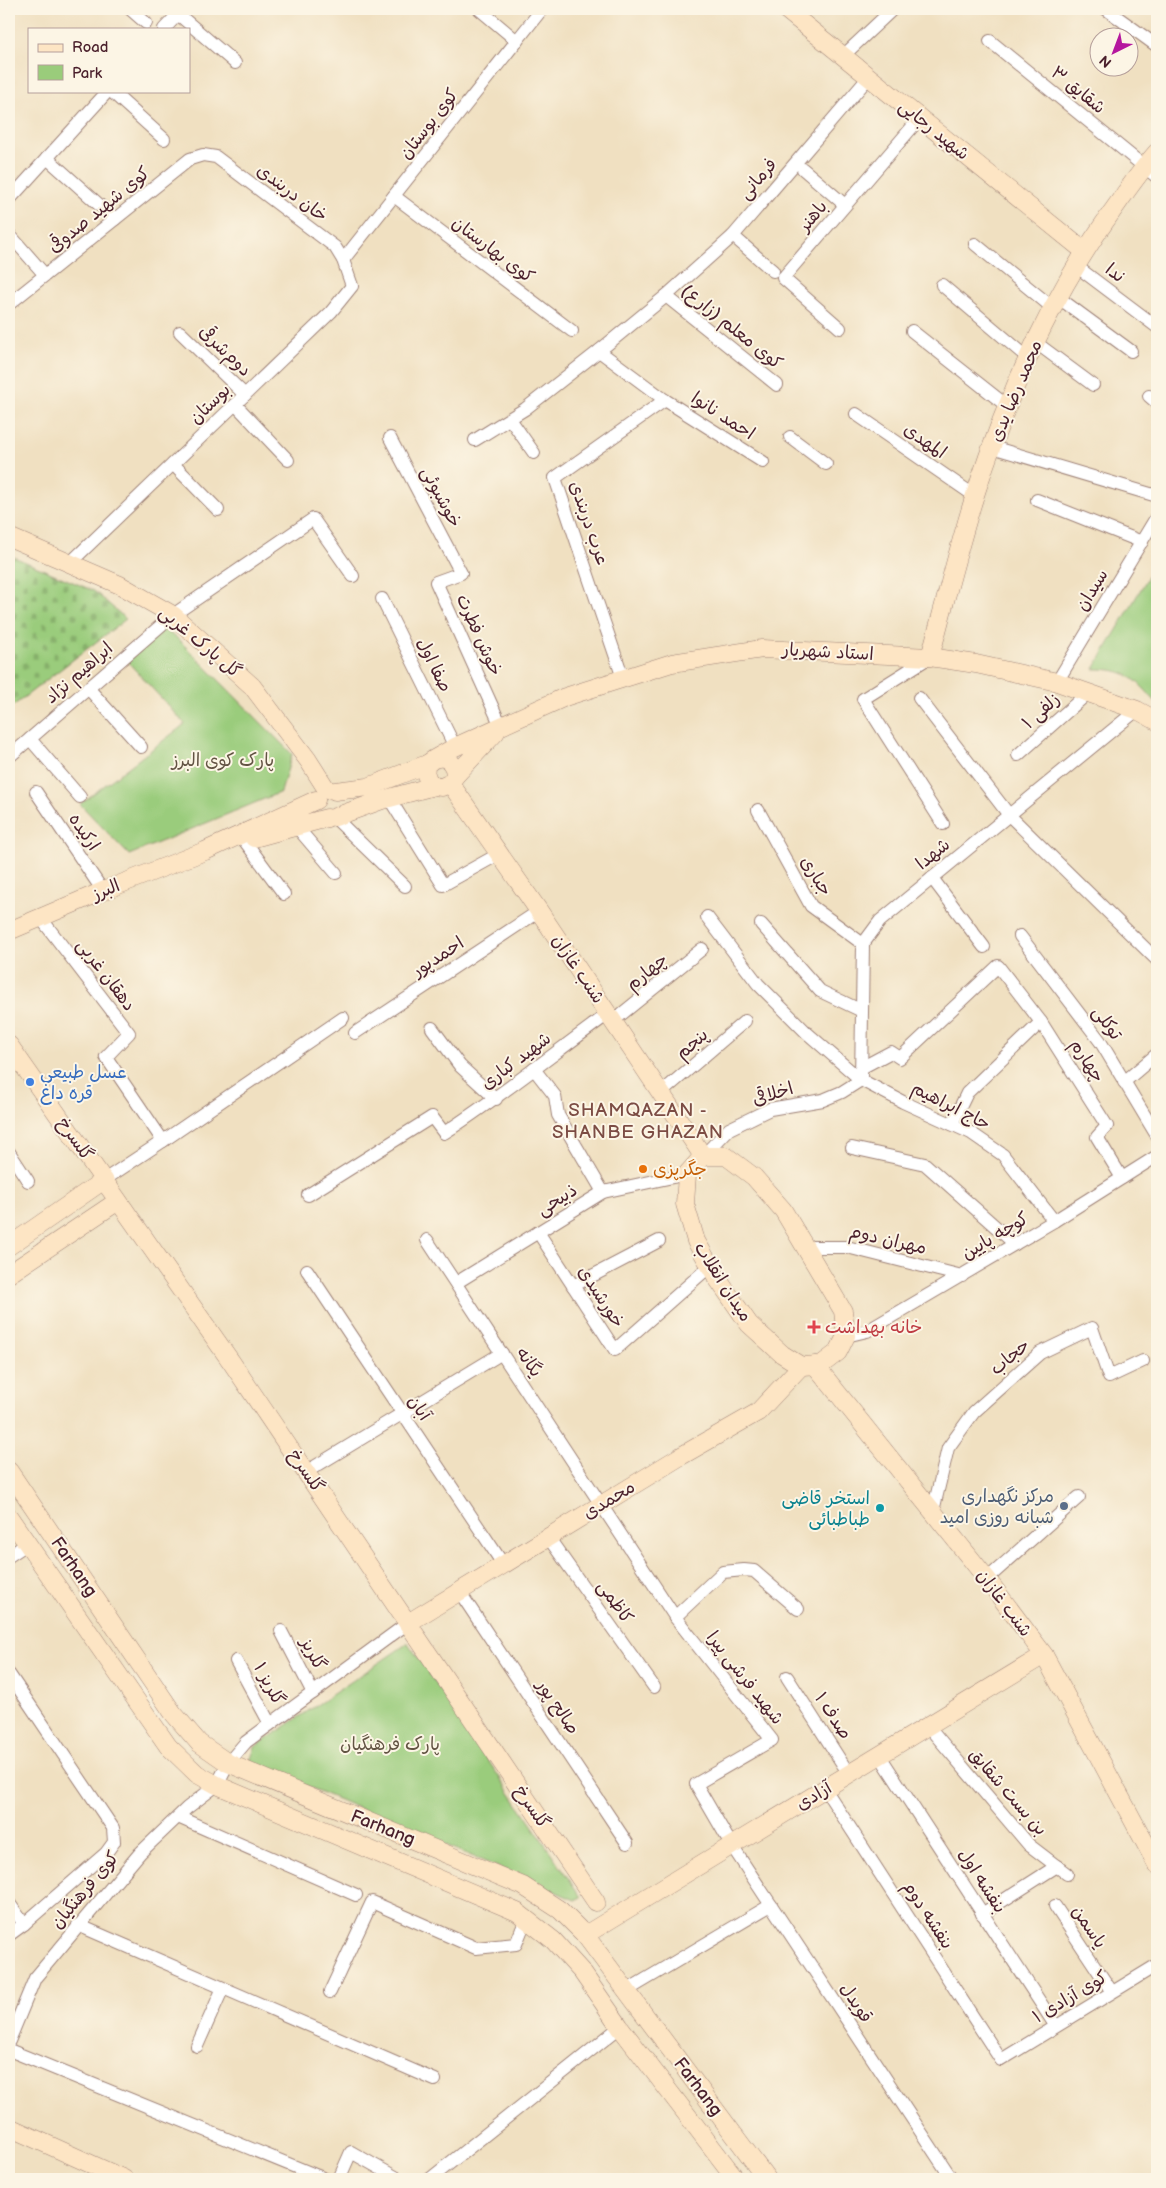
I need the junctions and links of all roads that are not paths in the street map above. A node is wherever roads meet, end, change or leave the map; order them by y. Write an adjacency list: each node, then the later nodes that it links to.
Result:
1 (130, 9): 8 (street)
2 (479, 9): 10 (street)
3 (542, 9): 10 (street, کوی بوستان)
4 (785, 9): 13 (main road, شهید رجایی)
5 (893, 9): 13 (street)
6 (1106, 9): 12 (street)
7 (180, 11): 9 (street); 14 (street)
8 (146, 23)
9 (165, 28)
10 (517, 41): 25 (street, کوی بوستان)
11 (990, 41): 24 (street, شقایق ۳)
12 (1157, 46)
13 (843, 56): 15 (main road, شهید رجایی)
14 (235, 63)
15 (869, 77): 18 (main road, شهید رجایی); 30 (street, فرمانی)
16 (108, 92): 22 (street)
17 (110, 92): 19 (street)
18 (920, 118): 27 (street, باهنر); 32 (main road, شهید رجایی)
19 (164, 139)
20 (1157, 152): 24 (main road, محمد رضا یدی)
21 (216, 157): 28 (street, کوی شهید صدوقی); 33 (street, خان دربندی)
22 (47, 158): 26 (street); 28 (street)
23 (803, 168): 27 (street)
24 (1151, 172): 32 (main road, محمد رضا یدی)
25 (394, 196): 33 (street, کوی بوستان); 42 (street, کوی بهارستان)
26 (9, 200)
27 (845, 205): 41 (street, باهنر)
28 (115, 219): 35 (street, کوی شهید صدوقی)
29 (9, 234): 35 (street)
30 (733, 236): 34 (street); 37 (street, فرمانی)
31 (975, 244): 38 (street)
32 (1080, 259): 38 (main road, محمد رضا یدی); 40 (street, ندا)
33 (343, 260): 50 (street, بوستان)
34 (773, 271)
35 (45, 275): 39 (street, کوی شهید صدوقی)
36 (942, 285): 45 (street)
37 (666, 296): 46 (street, فرمانی); 48 (street, کوی معلم (زارع))
38 (1056, 303): 45 (main road, محمد رضا یدی); 47 (street)
39 (9, 304)
40 (1157, 327)
41 (840, 328)
42 (572, 331)
43 (912, 331): 53 (street)
44 (180, 332): 50 (street, دوم‌شرقی)
45 (1032, 350): 49 (street); 53 (main road, محمد رضا یدی)
46 (599, 351): 51 (street, احمد نانوا); 55 (street, فرمانی)
47 (1131, 351)
48 (777, 385)
49 (1093, 385)
50 (245, 395): 52 (street, بوستان)
51 (665, 400): 62 (street, احمد نانوا); 78 (street, عرب دربندی)
52 (235, 404): 61 (street); 63 (street, بوستان)
53 (1007, 406): 59 (main road, محمد رضا یدی)
54 (856, 414): 65 (street, المهدی)
55 (510, 419): 58 (street, فرمانی); 60 (street)
56 (790, 437): 64 (street)
57 (390, 438): 73 (street, خوشبوئی)
58 (475, 440)
59 (992, 447): 65 (main road, محمد رضا یدی); 66 (street)
60 (534, 453)
61 (288, 460)
62 (763, 462)
63 (173, 464): 68 (street); 72 (street, بوستان)
64 (826, 464)
65 (974, 496): 77 (main road, محمد رضا یدی)
66 (1157, 496)
67 (1037, 500): 71 (street)
68 (218, 510)
69 (1157, 516): 71 (street, سیدان)
70 (9, 536): 72 (main road, گل پارک غربی)
71 (1142, 542): 79 (street, سیدان)
72 (70, 563): 76 (main road, گل پارک غربی)
73 (461, 573): 85 (street, خوش فطرت)
74 (354, 576): 76 (street, ابراهیم نژاد)
75 (382, 598): 88 (street, صفا اول)
76 (173, 615): 80 (street, ابراهیم نژاد); 94 (main road, گل پارک غربی)
77 (930, 657): 78 (main road, استاد شهریار); 79 (main road, استاد شهریار); 100 (street)
78 (624, 678): 85 (main road, استاد شهریار)
79 (1057, 682): 81 (main road, استاد شهریار)
80 (88, 688): 86 (street, ابراهیم نژاد); 87 (street)
81 (1088, 693): 83 (main road, استاد شهریار); 89 (street, زلفی ۱)
82 (919, 698): 98 (street)
83 (1137, 710): 84 (main road, استاد شهریار); 98 (street, شهدا)
84 (1157, 721)
85 (501, 726): 88 (main road, استاد شهریار); 92 (main road, استاد شهریار)
86 (30, 739): 90 (street, ابراهیم نژاد); 95 (street)
87 (141, 746)
88 (455, 747): 91 (main road, استاد شهریار)
89 (1018, 755)
90 (9, 758)
91 (431, 761): 92 (main road); 92 (main road); 94 (main road, البرز)
92 (446, 782): 96 (main road, البرز); 104 (main road, شنب غازان)
93 (36, 792): 108 (street, ارکیده)
94 (324, 793): 99 (main road); 99 (main road); 103 (main road, البرز)
95 (80, 797)
96 (389, 798): 99 (main road, البرز); 104 (street)
97 (758, 810): 116 (street, جباری)
98 (1009, 814): 106 (street, شهدا); 119 (street)
99 (332, 817): 101 (main road, البرز); 107 (street)
100 (943, 824)
101 (296, 826): 102 (main road, البرز); 105 (street)
102 (244, 840): 103 (main road, البرز); 109 (street)
103 (205, 851): 108 (main road, البرز)
104 (499, 854): 110 (main road, شنب غازان)
105 (336, 873)
106 (932, 878): 116 (street, شهدا); 117 (street)
107 (405, 886)
108 (103, 890): 111 (main road, البرز)
109 (284, 894)
110 (539, 911): 123 (main road, شنب غازان); 127 (street, احمدپور)
111 (40, 917): 114 (main road, البرز); 137 (street, دهقان غربی)
112 (707, 917): 131 (street, حاج ابراهیم)
113 (760, 924): 121 (street)
114 (9, 931)
115 (1020, 936): 132 (street, توکلی)
116 (863, 944): 121 (street)
117 (984, 947)
118 (702, 949): 123 (street, چهارم)
119 (1157, 960)
120 (998, 966): 125 (street, چهارم); 131 (street, اخلاقی)
121 (862, 1011): 131 (street)
122 (343, 1018): 137 (street)
123 (610, 1018): 130 (street, شهید کباری); 133 (main road, شنب غازان)
124 (745, 1021): 133 (street, پنجم)
125 (1041, 1022): 135 (street); 143 (street, چهارم)
126 (432, 1028): 134 (street)
127 (356, 1032)
128 (9, 1045): 144 (main road, گلسرخ)
129 (1157, 1054): 132 (street)
130 (534, 1069): 134 (street, شهید کباری); 146 (street)
131 (861, 1074): 135 (street, حاج ابراهیم); 140 (street, اخلاقی)
132 (1124, 1082): 136 (street, توکلی)
133 (661, 1093): 140 (main road, شنب غازان)
134 (496, 1099): 147 (street, شهید کباری)
135 (952, 1124): 149 (street, حاج ابراهیم)
136 (1157, 1136)
137 (163, 1141): 144 (street)
138 (852, 1148): 153 (street)
139 (9, 1152): 145 (street)
140 (703, 1156): 142 (main road); 155 (main road)
141 (1157, 1156): 143 (street, کوچه پایین)
142 (687, 1174): 146 (street, ذبیحی); 156 (main road, میدان انقلاب)
143 (1122, 1178): 149 (street, کوچه پایین)
144 (104, 1180): 148 (main road, گلسرخ); 154 (main road)
145 (28, 1181)
146 (603, 1192): 150 (street, ذبیحی)
147 (308, 1195)
148 (118, 1201): 158 (main road); 168 (main road, گلسرخ)
149 (1054, 1221): 153 (street, کوچه پایین)
150 (538, 1232): 160 (street, ذبیحی); 161 (street, خورشیدی)
151 (427, 1240): 160 (street, یگانه)
152 (659, 1241): 161 (street)
153 (1015, 1244): 159 (street, کوچه پایین)
154 (9, 1246)
155 (806, 1247): 159 (street, مهران دوم); 162 (main road)
156 (710, 1266): 161 (street, خورشیدی); 165 (main road, میدان انقلاب)
157 (307, 1270): 166 (street, آبان)
158 (9, 1274)
159 (962, 1276): 162 (street, کوچه پایین)
160 (456, 1283): 163 (street, یگانه)
161 (573, 1286)
162 (846, 1336): 165 (main road)
163 (502, 1353): 166 (street); 170 (street, یگانه)
164 (1143, 1361): 171 (street, حجاب)
165 (808, 1366): 170 (main road, محمدی); 171 (main road, شنب غازان)
166 (402, 1414): 168 (street); 176 (street, آبان)
167 (9, 1471): 179 (main road, Farhang)
168 (306, 1472): 183 (main road, گلسرخ)
169 (1079, 1497): 177 (street)
170 (602, 1504): 173 (main road, محمدی); 182 (street, شهید فرشی پیرا)
171 (933, 1511): 177 (main road, شنب غازان)
172 (9, 1517): 174 (main road, Farhang)
173 (548, 1537): 176 (main road, محمدی); 189 (street, کاظمی)
174 (27, 1544): 175 (street); 180 (main road, Farhang)
175 (9, 1556)
176 (502, 1564): 178 (main road, محمدی)
177 (987, 1579): 185 (main road, شنب غازان)
178 (459, 1591): 183 (main road, محمدی); 199 (street, صالح پور)
179 (91, 1592): 180 (main road); 194 (main road, Farhang)
180 (71, 1607): 196 (main road, Farhang)
181 (798, 1609): 182 (street)
182 (675, 1617): 200 (street, شهید فرشی پیرا)
183 (408, 1623): 190 (street); 205 (main road, گلسرخ)
184 (281, 1631): 190 (street, گلریز)
185 (1044, 1656): 192 (main road, آزادی); 201 (main road, شنب غازان)
186 (236, 1661): 191 (street, گلریز ۱)
187 (9, 1674): 211 (street)
188 (787, 1677): 195 (street, صدف ۱)
189 (654, 1687)
190 (313, 1693): 191 (street)
191 (270, 1724): 194 (street)
192 (928, 1726): 193 (main road, آزادی); 202 (street, بن بست شقایق)
193 (880, 1756): 195 (main road, آزادی); 209 (street, بنفشه اول)
194 (228, 1763): 196 (street); 214 (main road, Farhang)
195 (849, 1774): 197 (main road, آزادی)
196 (217, 1785): 198 (street, کوی فرهنگیان); 210 (main road, Farhang)
197 (826, 1789): 200 (main road, آزادی); 225 (street, بنفشه دوم)
198 (178, 1816): 204 (street); 212 (street, کوی فرهنگیان)
199 (627, 1843)
200 (732, 1846): 207 (street, قویدل); 214 (main road, آزادی)
201 (1157, 1864)
202 (1057, 1866): 203 (street, بن بست شقایق); 209 (street)
203 (1067, 1874)
204 (356, 1895)
205 (596, 1902)
206 (9, 1903): 211 (street)
207 (771, 1905): 217 (street); 235 (street, قویدل)
208 (1055, 1906): 219 (street, یاسمن)
209 (982, 1914): 220 (street, بنفشه اول)
210 (526, 1919): 218 (street); 221 (main road, Farhang)
211 (24, 1924): 213 (street)
212 (78, 1925): 216 (street); 222 (street, کوی فرهنگیان)
213 (9, 1935)
214 (585, 1935): 217 (main road, Farhang)
215 (1157, 1965): 219 (street, کوی آزادی ۱)
216 (222, 1990): 223 (street); 226 (street)
217 (626, 1991): 234 (main road, Farhang)
218 (330, 1992)
219 (1112, 1992): 220 (street, کوی آزادی ۱)
220 (1055, 2025): 225 (street, کوی آزادی ۱)
221 (620, 2027): 232 (street); 233 (main road, Farhang)
222 (9, 2041)
223 (197, 2046)
224 (9, 2050): 229 (street)
225 (1001, 2060)
226 (435, 2080)
227 (9, 2127): 228 (main road)
228 (124, 2179)
229 (325, 2179)
230 (339, 2179): 231 (street)
231 (399, 2179)
232 (430, 2179)
233 (736, 2179)
234 (767, 2179)
235 (952, 2179)

